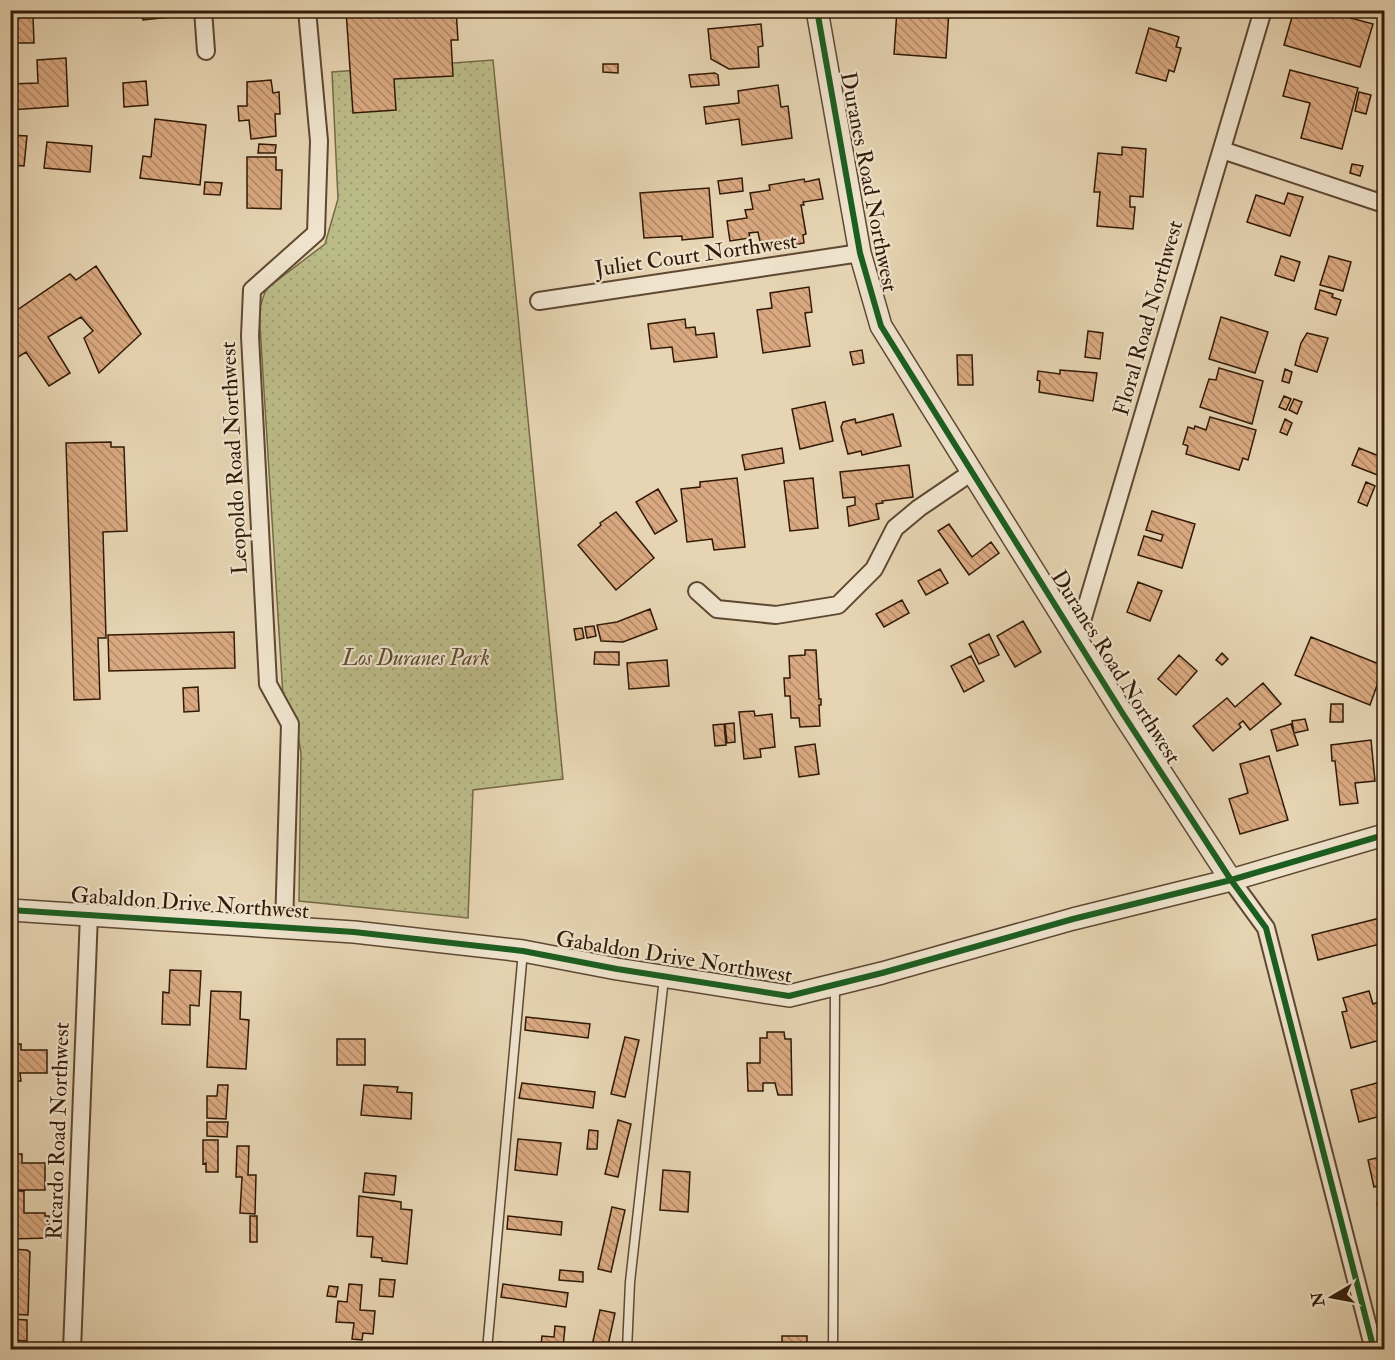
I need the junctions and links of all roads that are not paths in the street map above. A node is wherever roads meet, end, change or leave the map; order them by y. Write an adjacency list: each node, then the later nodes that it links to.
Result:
1 (203, 10): 5 (street)
2 (307, 10): 17 (street, Leopoldo Road Northwest)
3 (817, 10): 8 (street, Duranes Road Northwest)
4 (1263, 10): 6 (street, Floral Road Northwest)
5 (206, 51)
6 (1222, 150): 7 (street); 12 (street, Floral Road Northwest)
7 (1384, 204)
8 (860, 253): 9 (street, Juliet Court Northwest); 10 (street, Duranes Road Northwest)
9 (538, 301)
10 (972, 472): 11 (street); 12 (street, Duranes Road Northwest)
11 (697, 591)
12 (1077, 638): 14 (street, Duranes Road Northwest)
13 (1384, 836): 14 (street, Gabaldon Drive Northwest)
14 (1231, 880): 20 (street, Gabaldon Drive Northwest); 25 (street, Duranes Road Northwest)
15 (10, 910): 16 (street, Gabaldon Drive Northwest)
16 (89, 914): 17 (street, Gabaldon Drive Northwest); 21 (street, Ricardo Road Northwest)
17 (284, 927): 18 (street, Gabaldon Drive Northwest)
18 (524, 951): 19 (street, Gabaldon Drive Northwest); 22 (lane)
19 (664, 977): 20 (street, Gabaldon Drive Northwest); 23 (lane)
20 (835, 985): 24 (lane)
21 (72, 1350)
22 (487, 1350)
23 (627, 1350)
24 (833, 1350)
25 (1374, 1350)

